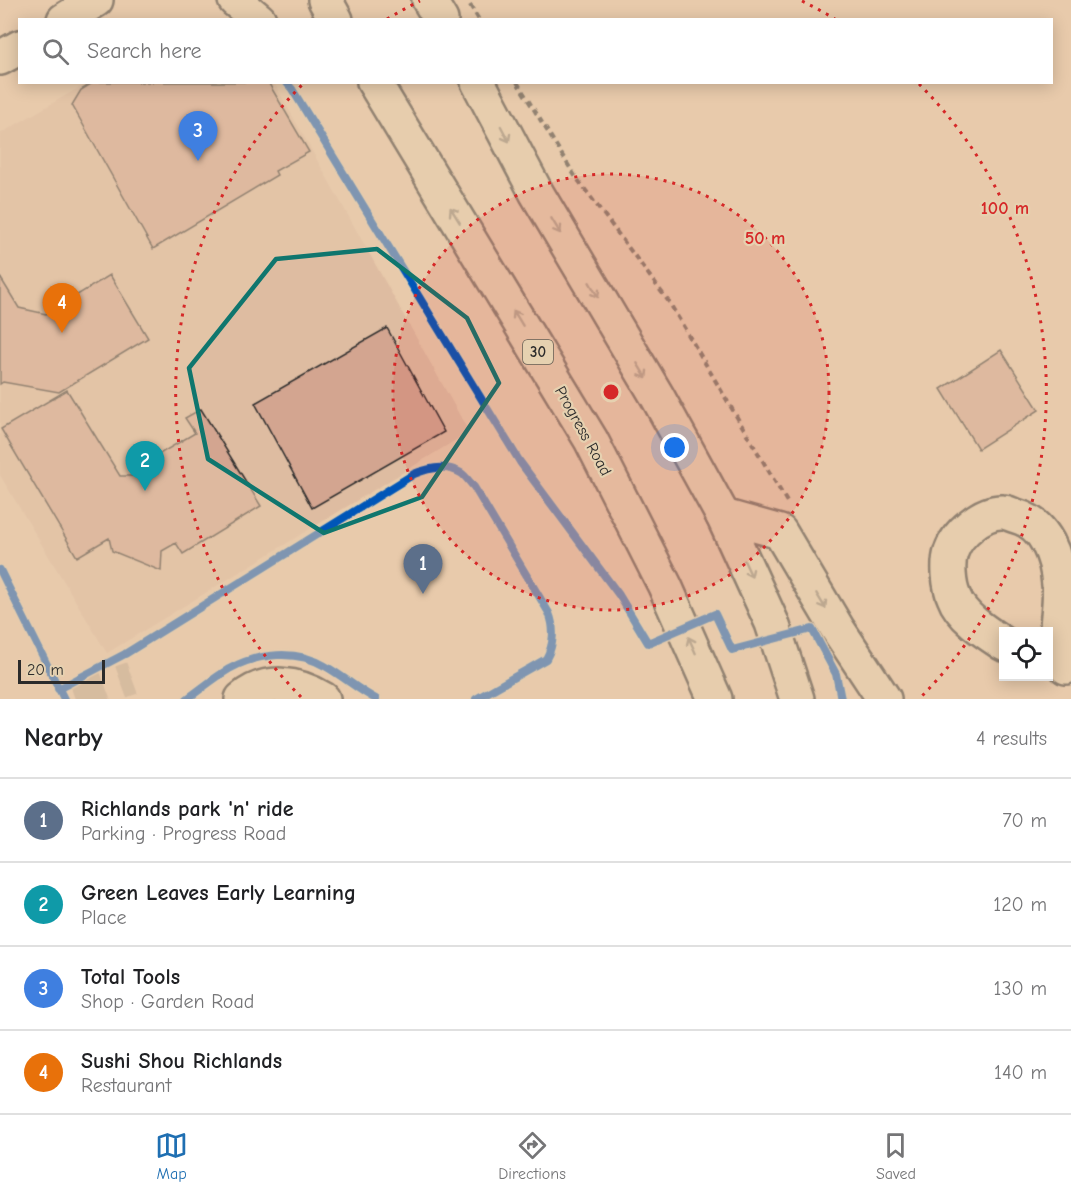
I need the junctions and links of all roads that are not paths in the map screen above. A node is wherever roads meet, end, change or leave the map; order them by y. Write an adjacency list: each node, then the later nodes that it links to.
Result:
1 (96, 0): 5 (main road)
2 (235, 0): 6 (main road)
3 (325, 0): 7 (main road)
4 (429, 0): 8 (main road)
5 (67, 18)
6 (257, 18)
7 (335, 18)
8 (440, 18)
9 (18, 48): 10 (main road)
10 (0, 58)
11 (479, 84): 13 (main road, one-way to 13)
12 (369, 86): 18 (main road, Progress Road / 30, one-way to 12)
13 (723, 516): 19 (main road, one-way to 19); 20 (main road, one-way to 20)
14 (999, 640): 15 (main road)
15 (1062, 665)
16 (242, 699): 17 (main road)
17 (322, 699)
18 (715, 699)
19 (797, 699)
20 (884, 699)

